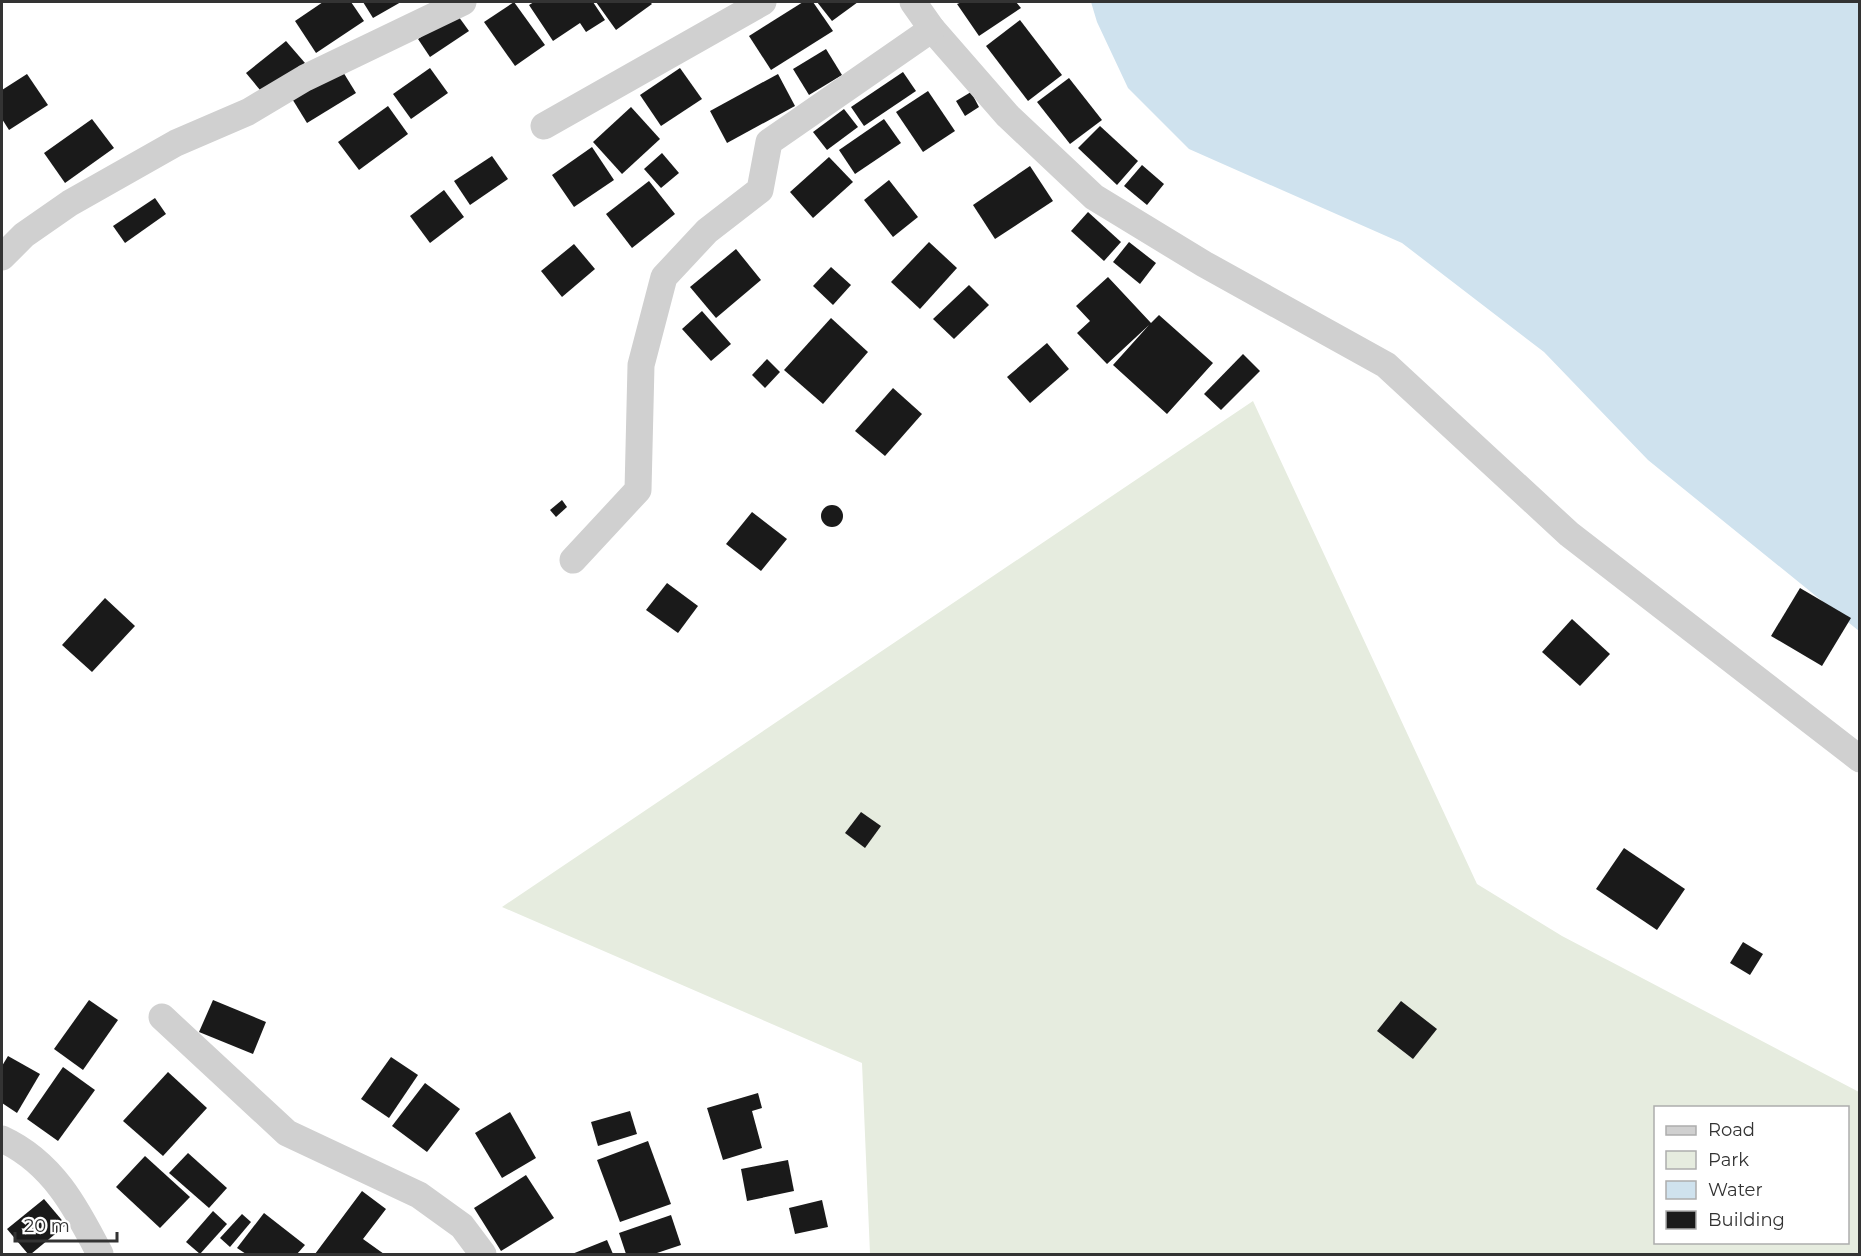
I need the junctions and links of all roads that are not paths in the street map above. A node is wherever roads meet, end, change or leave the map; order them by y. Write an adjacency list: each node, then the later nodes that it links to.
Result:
1 (463, 2): 6 (street)
2 (763, 2): 5 (street)
3 (914, 2): 4 (street)
4 (932, 29): 7 (street); 8 (street)
5 (544, 126)
6 (2, 257)
7 (573, 560)
8 (1860, 759)
9 (162, 1017): 12 (street)
10 (2, 1139): 11 (street)
11 (100, 1254)
12 (483, 1254)

